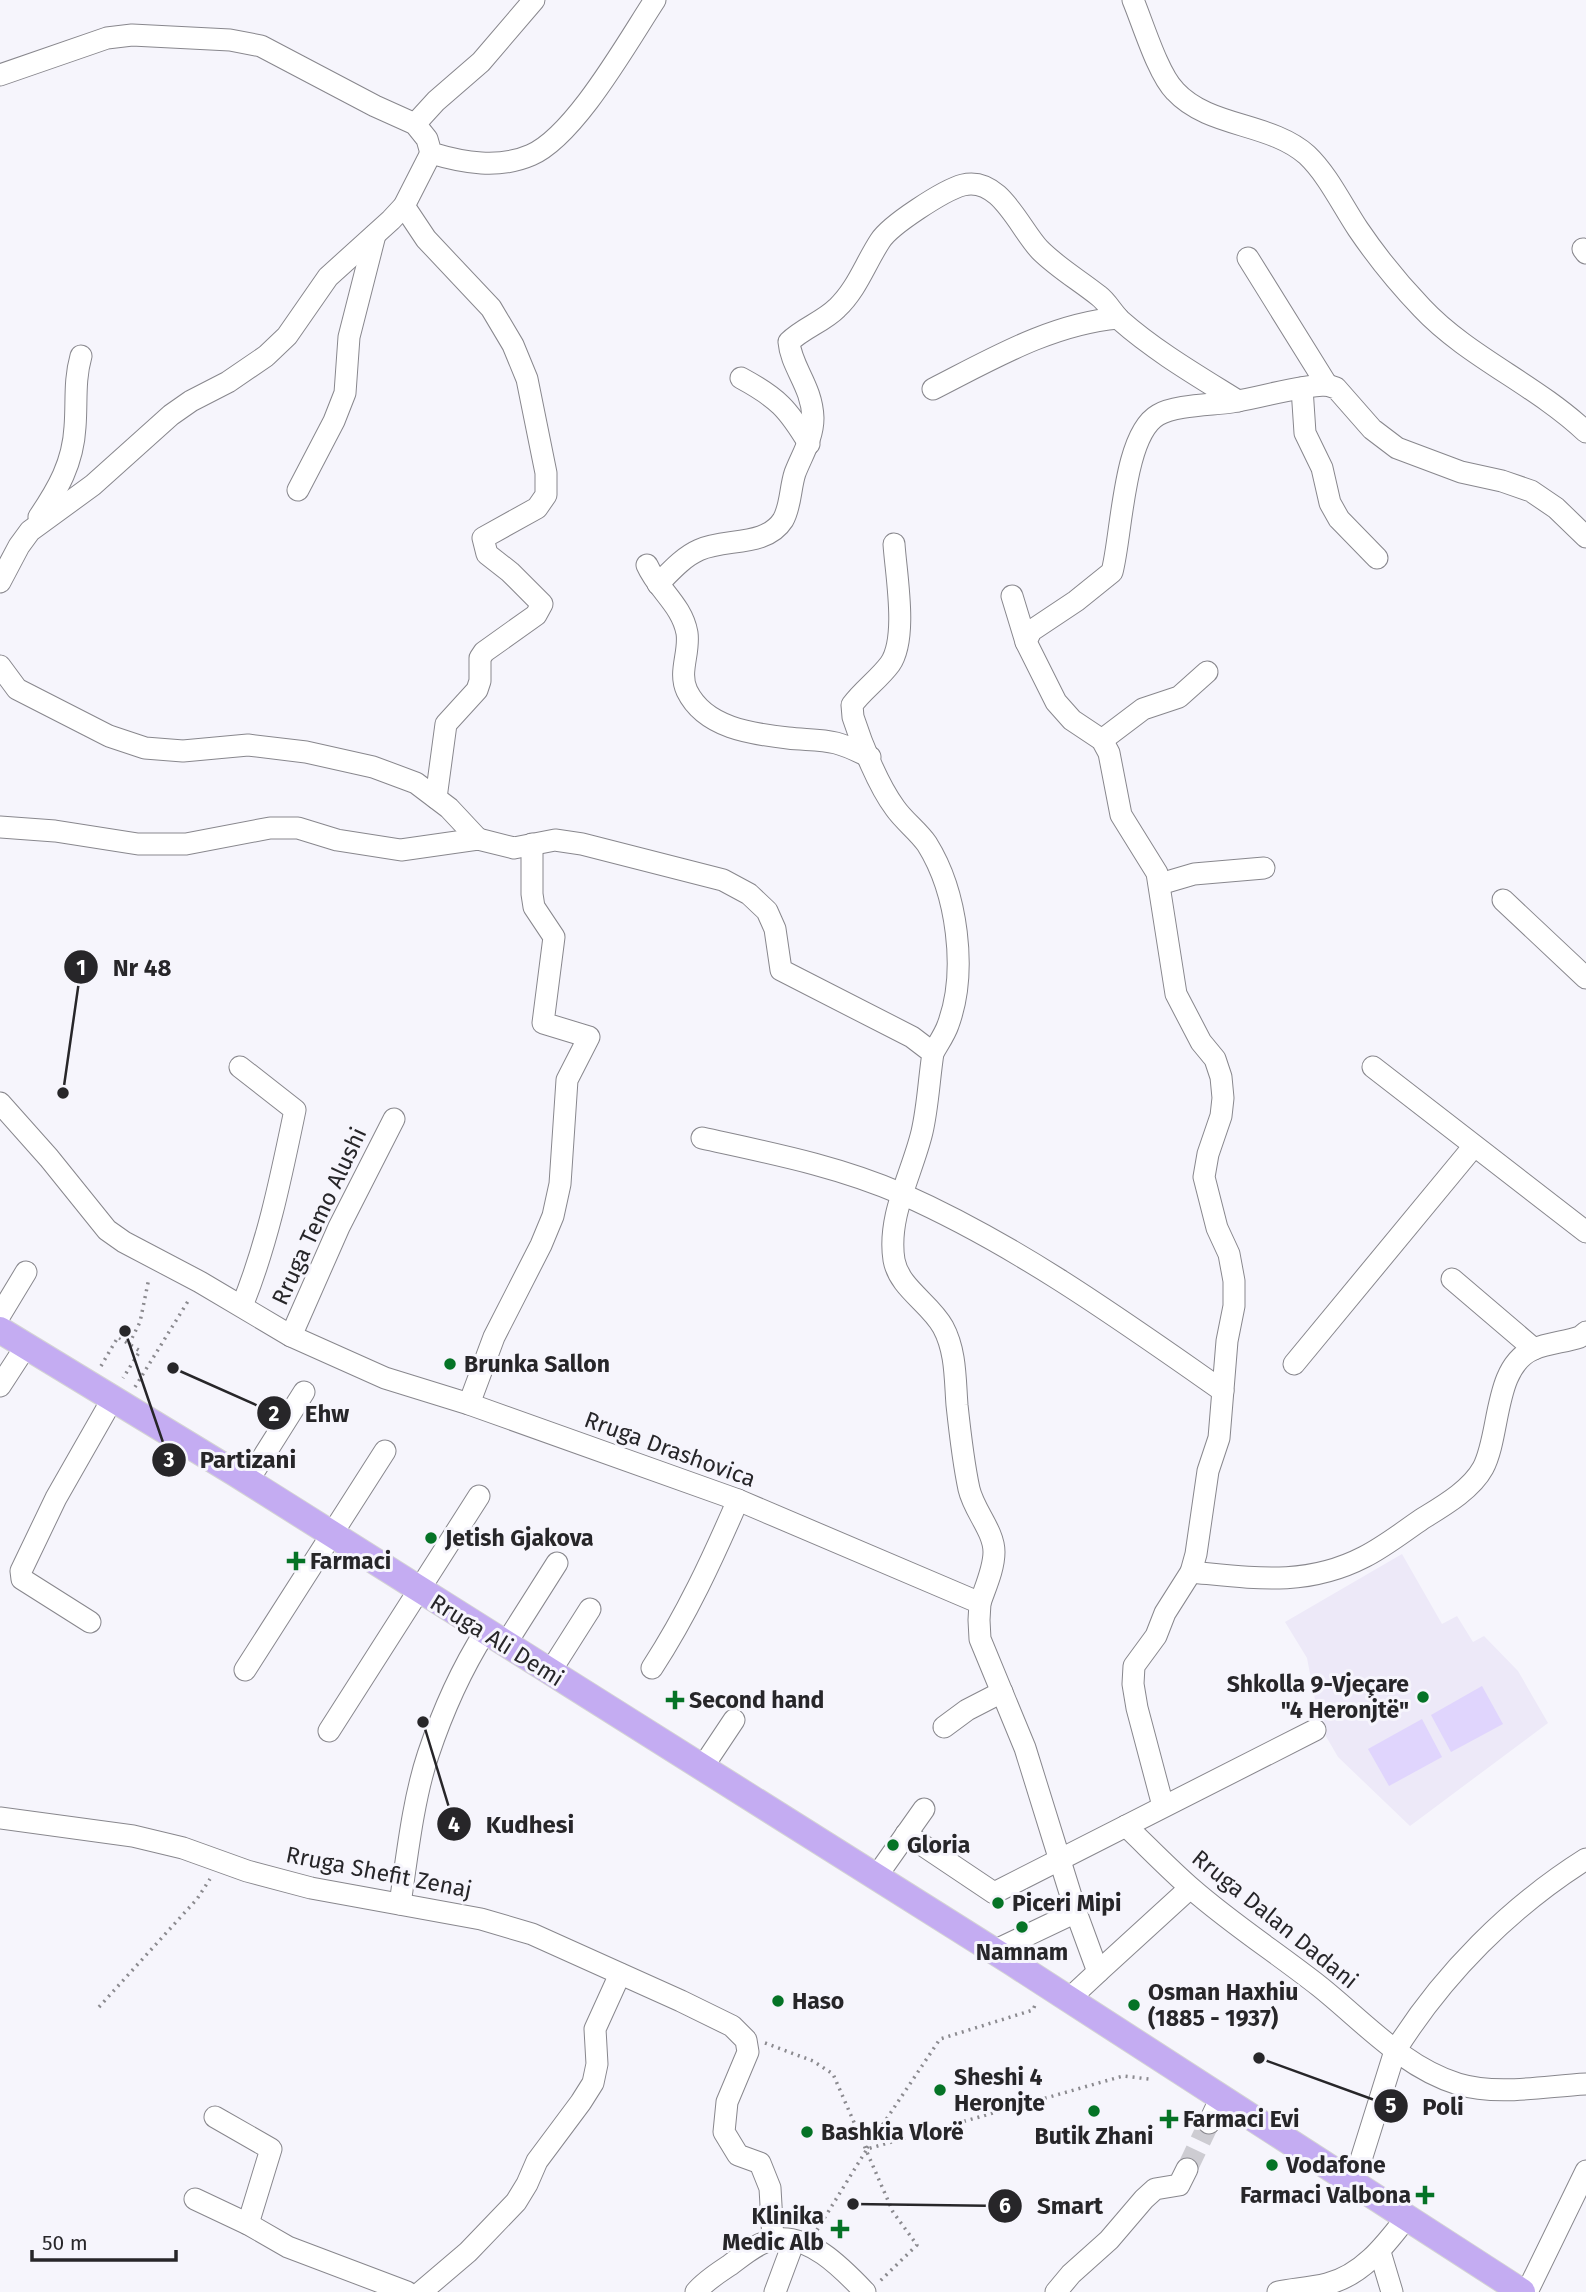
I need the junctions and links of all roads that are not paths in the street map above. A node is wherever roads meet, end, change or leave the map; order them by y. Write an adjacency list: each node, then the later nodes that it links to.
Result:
1 (534, 0): 5 (street)
2 (655, 0): 6 (street)
3 (1133, 0): 17 (street)
4 (0, 75): 5 (street)
5 (415, 124): 6 (street)
6 (431, 153): 7 (street)
7 (404, 206): 8 (street); 33 (street)
8 (375, 235): 19 (street); 20 (street)
9 (1248, 258): 13 (street)
10 (1118, 318): 15 (street); 16 (street); 18 (street)
11 (81, 356): 20 (street)
12 (741, 379): 18 (street)
13 (1328, 384): 14 (street); 21 (street)
14 (1302, 388): 16 (street); 23 (street)
15 (933, 389)
16 (1238, 401): 28 (street)
17 (1586, 432)
18 (808, 444): 26 (street)
19 (298, 490)
20 (30, 531): 25 (street)
21 (1586, 537)
22 (894, 544): 32 (street)
23 (1377, 558)
24 (648, 565): 26 (street)
25 (0, 582)
26 (658, 584): 32 (street)
27 (1012, 596): 28 (street)
28 (1026, 642): 31 (street)
29 (0, 666): 33 (street)
30 (1207, 673): 31 (street)
31 (1102, 740): 38 (street)
32 (870, 757): 41 (street)
33 (436, 798): 35 (street)
34 (0, 827): 35 (street)
35 (478, 839): 36 (street)
36 (532, 844): 41 (street); 64 (street)
37 (1264, 868): 38 (street)
38 (1160, 884): 62 (street)
39 (1503, 900): 40 (street)
40 (1586, 978)
41 (933, 1053): 48 (street)
42 (240, 1067): 52 (street)
43 (1373, 1067): 47 (street)
44 (0, 1103): 52 (street, Rruga Drashovica)
45 (394, 1119): 56 (street, Rruga Temo Alushi)
46 (702, 1138): 48 (street)
47 (1474, 1146): 49 (street); 59 (street)
48 (902, 1195): 62 (street); 73 (street)
49 (1586, 1232)
50 (26, 1272): 53 (street)
51 (1452, 1279): 58 (street)
52 (242, 1306): 56 (street, Rruga Drashovica)
53 (0, 1315)
54 (0, 1330): 57 (main road, Rruga Ali Demi)
55 (1586, 1332): 58 (street)
56 (291, 1336): 64 (street, Rruga Drashovica)
57 (26, 1346): 60 (street); 61 (main road, Rruga Ali Demi)
58 (1534, 1349): 71 (street)
59 (1294, 1364)
60 (0, 1387)
61 (121, 1391): 66 (main road, Rruga Ali Demi); 75 (street)
62 (1223, 1391): 71 (street)
63 (304, 1392): 66 (street)
64 (469, 1404): 68 (street, Rruga Drashovica)
65 (385, 1451): 69 (street)
66 (248, 1481): 69 (main road, Rruga Ali Demi)
67 (479, 1496): 72 (street)
68 (738, 1500): 73 (street, Rruga Drashovica); 77 (street)
69 (332, 1535): 72 (main road, Rruga Ali Demi); 78 (street)
70 (557, 1563): 76 (street)
71 (1191, 1572): 86 (street)
72 (420, 1591): 76 (main road, Rruga Ali Demi); 84 (street)
73 (980, 1603): 80 (street)
74 (590, 1609): 79 (street)
75 (90, 1622)
76 (495, 1638): 79 (main road, Rruga Ali Demi); 95 (street)
77 (652, 1668)
78 (245, 1670)
79 (550, 1672): 85 (main road, Rruga Ali Demi)
80 (1002, 1692): 82 (street); 92 (street)
81 (734, 1720): 85 (street)
82 (944, 1727)
83 (1315, 1730): 86 (street)
84 (329, 1731)
85 (702, 1768): 93 (main road, Rruga Ali Demi)
86 (1163, 1806): 89 (street)
87 (923, 1809): 90 (street)
88 (0, 1818): 95 (street, Rruga Shefit Zenaj)
89 (1126, 1826): 92 (street); 94 (street, Rruga Dalan Dadani)
90 (906, 1834): 92 (street); 93 (street)
91 (1586, 1859): 101 (street)
92 (1059, 1860): 96 (street)
93 (876, 1877): 97 (main road, Rruga Ali Demi)
94 (1190, 1888): 98 (street); 101 (street, Rruga Dalan Dadani)
95 (400, 1904): 99 (street, Rruga Shefit Zenaj)
96 (1076, 1912): 97 (street); 98 (street)
97 (994, 1951): 100 (main road, Rruga Ali Demi)
98 (1098, 1972): 100 (street)
99 (620, 1974): 113 (street, Rruga Shefit Zenaj); 117 (street)
100 (1069, 1999): 103 (main road, Rruga Ali Demi)
101 (1395, 2051): 102 (street, Rruga Dalan Dadani); 108 (street)
102 (1586, 2084)
103 (1221, 2097): 105 (street); 108 (main road, Rruga Ali Demi)
104 (215, 2117): 111 (street)
105 (1209, 2123)
106 (1187, 2169): 120 (street)
107 (1586, 2171): 123 (street)
108 (1354, 2182): 110 (main road, Rruga Ali Demi)
109 (195, 2199): 111 (street)
110 (1406, 2217): 114 (street); 123 (main road, Rruga Ali Demi)
111 (248, 2224): 116 (street)
112 (804, 2239): 113 (street); 115 (street); 119 (street)
113 (773, 2240): 118 (street)
114 (1380, 2252): 121 (street); 122 (street)
115 (872, 2287)
116 (407, 2292)
117 (421, 2292)
118 (696, 2292)
119 (775, 2292)
120 (1056, 2292)
121 (1278, 2292)
122 (1392, 2292)
123 (1524, 2292)

